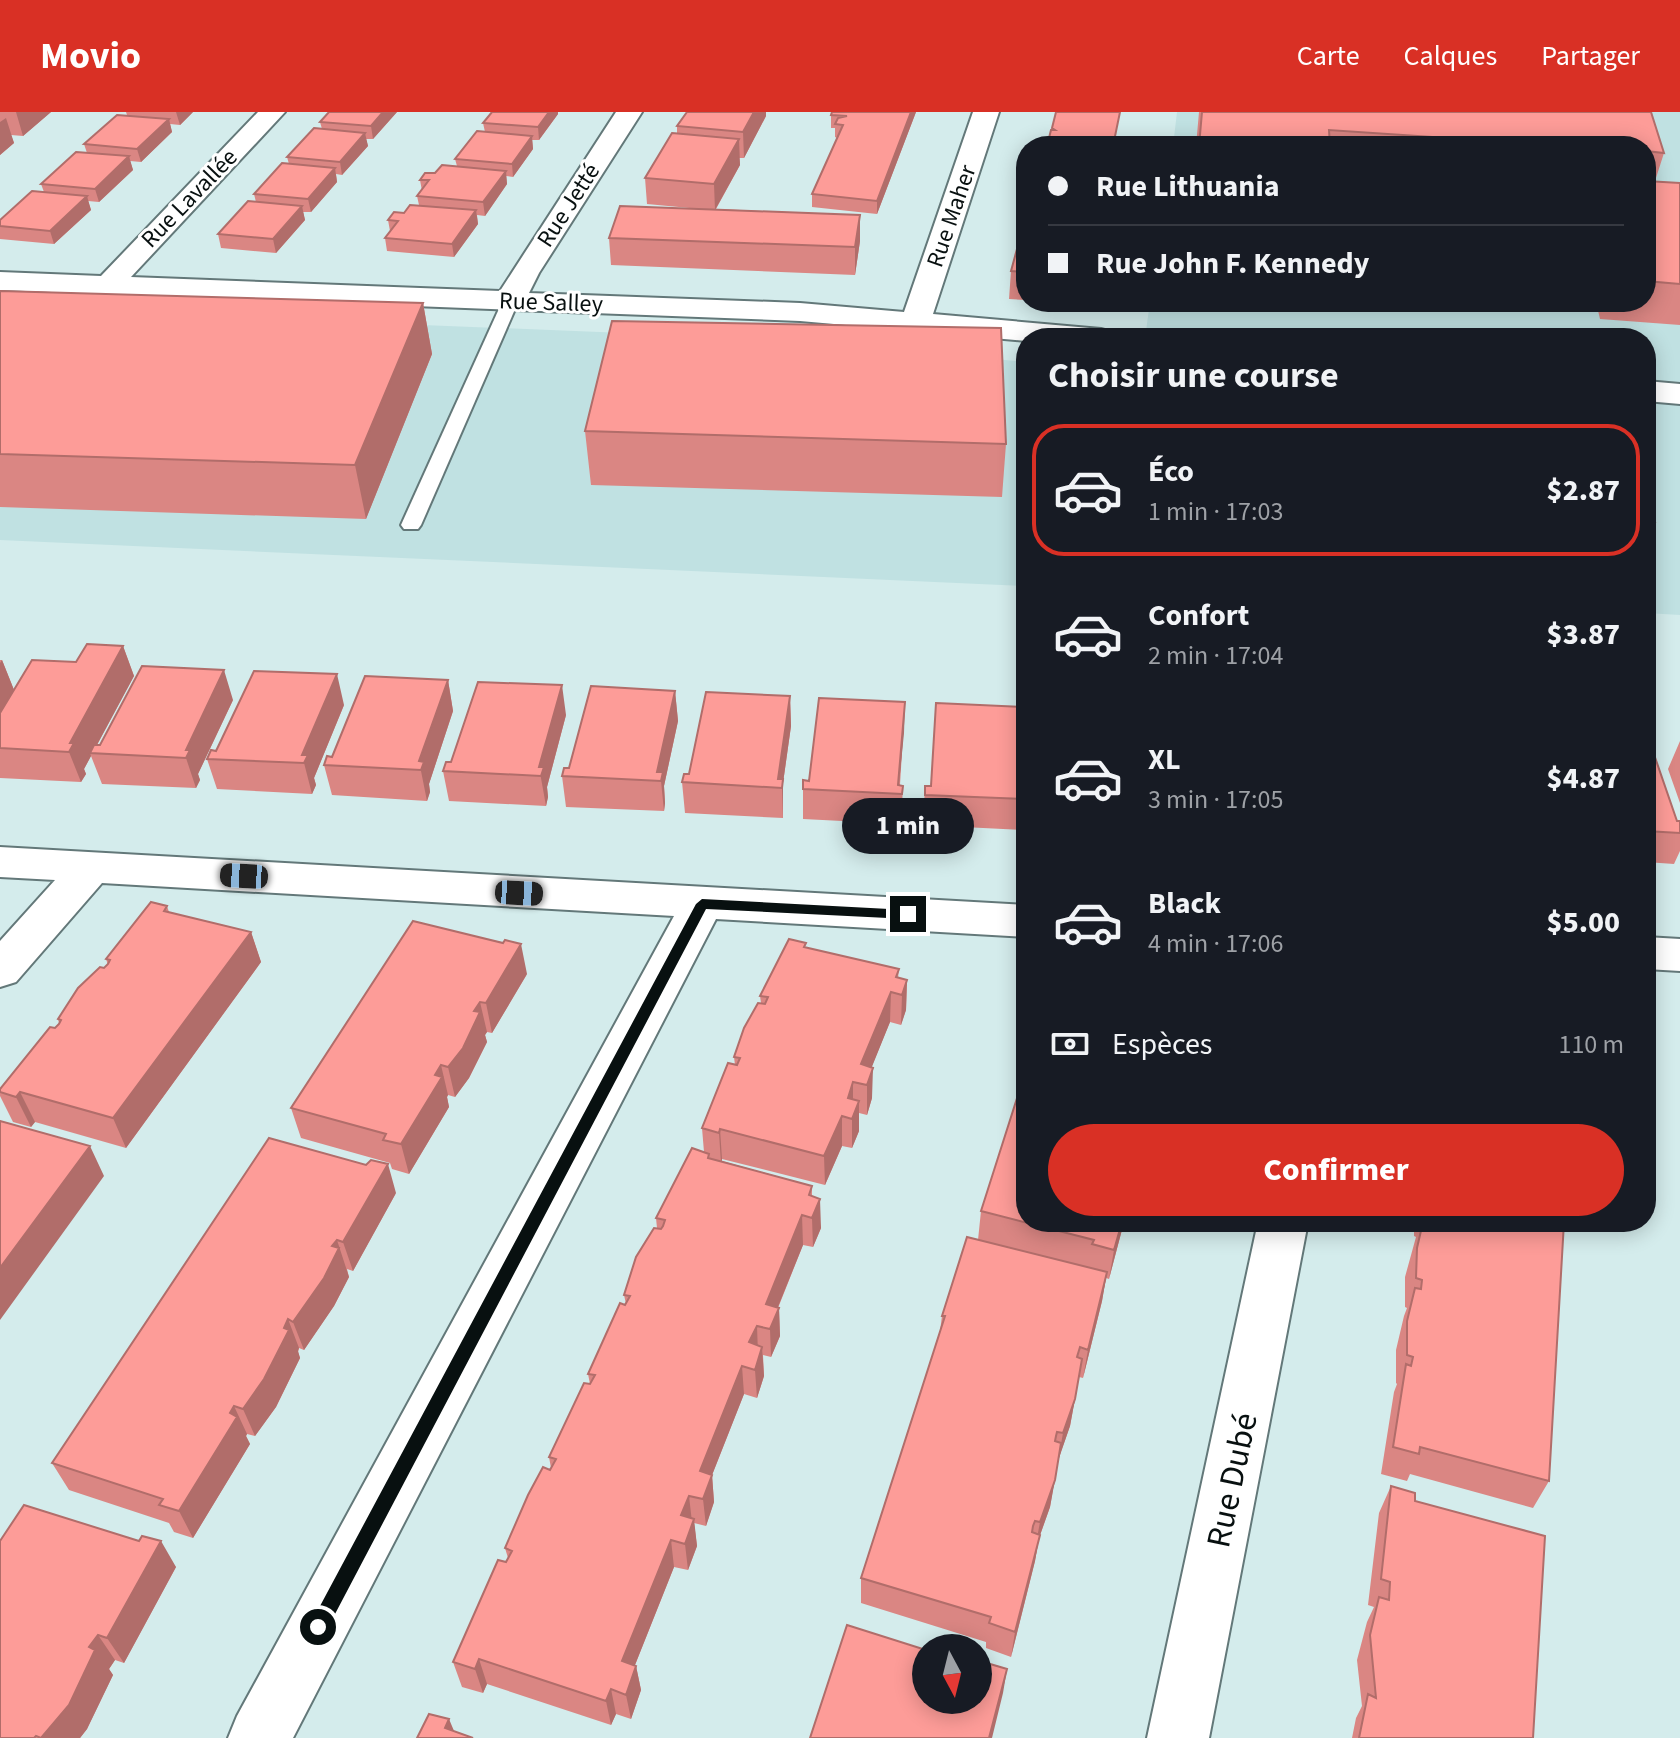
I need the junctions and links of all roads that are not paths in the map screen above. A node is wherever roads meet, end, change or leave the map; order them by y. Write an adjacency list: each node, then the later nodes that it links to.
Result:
1 (272, 112): 5 (street, Rue Lavallée)
2 (629, 112): 6 (street, Rue Jetté)
3 (986, 112): 7 (street, Rue Maher)
4 (0, 281): 5 (street, Rue Salley)
5 (109, 285): 6 (street, Rue Salley)
6 (511, 300): 7 (street, Rue Salley); 11 (lane)
7 (916, 320): 8 (street, Rue Salley)
8 (1016, 330)
9 (1656, 392): 10 (street)
10 (1680, 394)
11 (411, 525)
12 (0, 862): 13 (street)
13 (91, 867): 14 (street); 18 (street)
14 (702, 904): 15 (street); 20 (street)
15 (1016, 920)
16 (1656, 954): 17 (street)
17 (1680, 955)
18 (0, 970)
19 (1281, 1232): 21 (street, Rue Dubé)
20 (259, 1738)
21 (1178, 1738)

